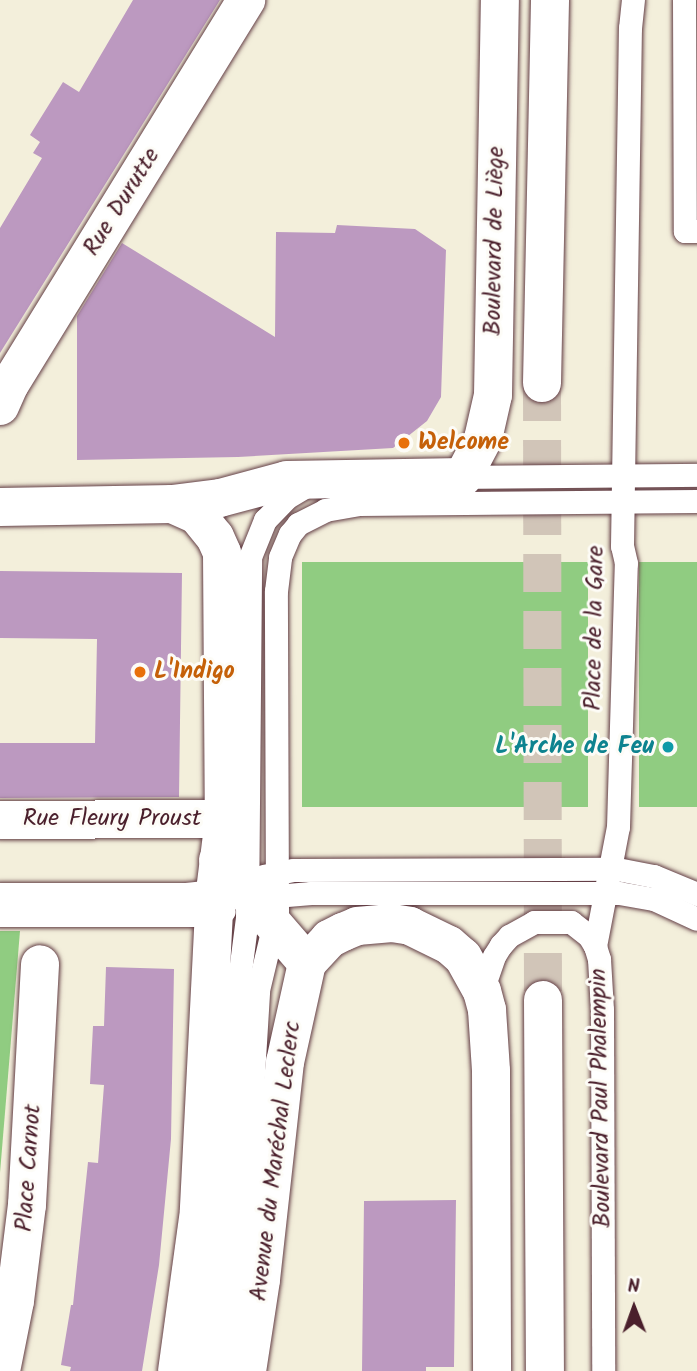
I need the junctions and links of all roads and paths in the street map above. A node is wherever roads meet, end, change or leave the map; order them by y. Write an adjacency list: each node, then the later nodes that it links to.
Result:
1 (246, 0): 8 (street, Rue Durutte)
2 (500, 0): 11 (street, Boulevard de Liège)
3 (550, 0): 7 (street, Boulevard de Liège)
4 (633, 0): 9 (lane, Place de la Gare)
5 (684, 0): 6 (lane)
6 (697, 231)
7 (542, 383)
8 (0, 406)
9 (624, 475): 10 (lane); 11 (lane); 14 (lane, Place de la Gare)
10 (697, 475)
11 (463, 477): 12 (street)
12 (334, 479): 15 (street); 20 (lane)
13 (697, 501): 14 (lane)
14 (623, 502): 19 (lane, Place de la Gare); 20 (lane)
15 (172, 505): 16 (street); 17 (street)
16 (0, 507)
17 (223, 819): 18 (street, Rue Fleury Proust); 20 (street)
18 (0, 820)
19 (608, 869): 20 (lane); 22 (lane, Place de la Gare); 23 (lane)
20 (247, 892): 21 (lane); 22 (lane); 24 (lane); 27 (street); 32 (street); 33 (lane); 34 (lane)
21 (0, 894)
22 (604, 894): 25 (lane); 26 (lane, Place de la Gare)
23 (697, 894)
24 (0, 915)
25 (697, 919)
26 (595, 946): 29 (lane, Boulevard Paul Phalempin); 38 (lane, Boulevard Paul Phalempin)
27 (307, 963): 29 (street, Boulevard Paul Phalempin); 35 (street, Avenue du Maréchal Leclerc)
28 (40, 964): 31 (street, Place Carnot)
29 (482, 991): 36 (street, Boulevard Paul Phalempin)
30 (542, 1000): 37 (street)
31 (1, 1371)
32 (177, 1371)
33 (202, 1371)
34 (222, 1371)
35 (247, 1371)
36 (492, 1371)
37 (544, 1371)
38 (603, 1371)

